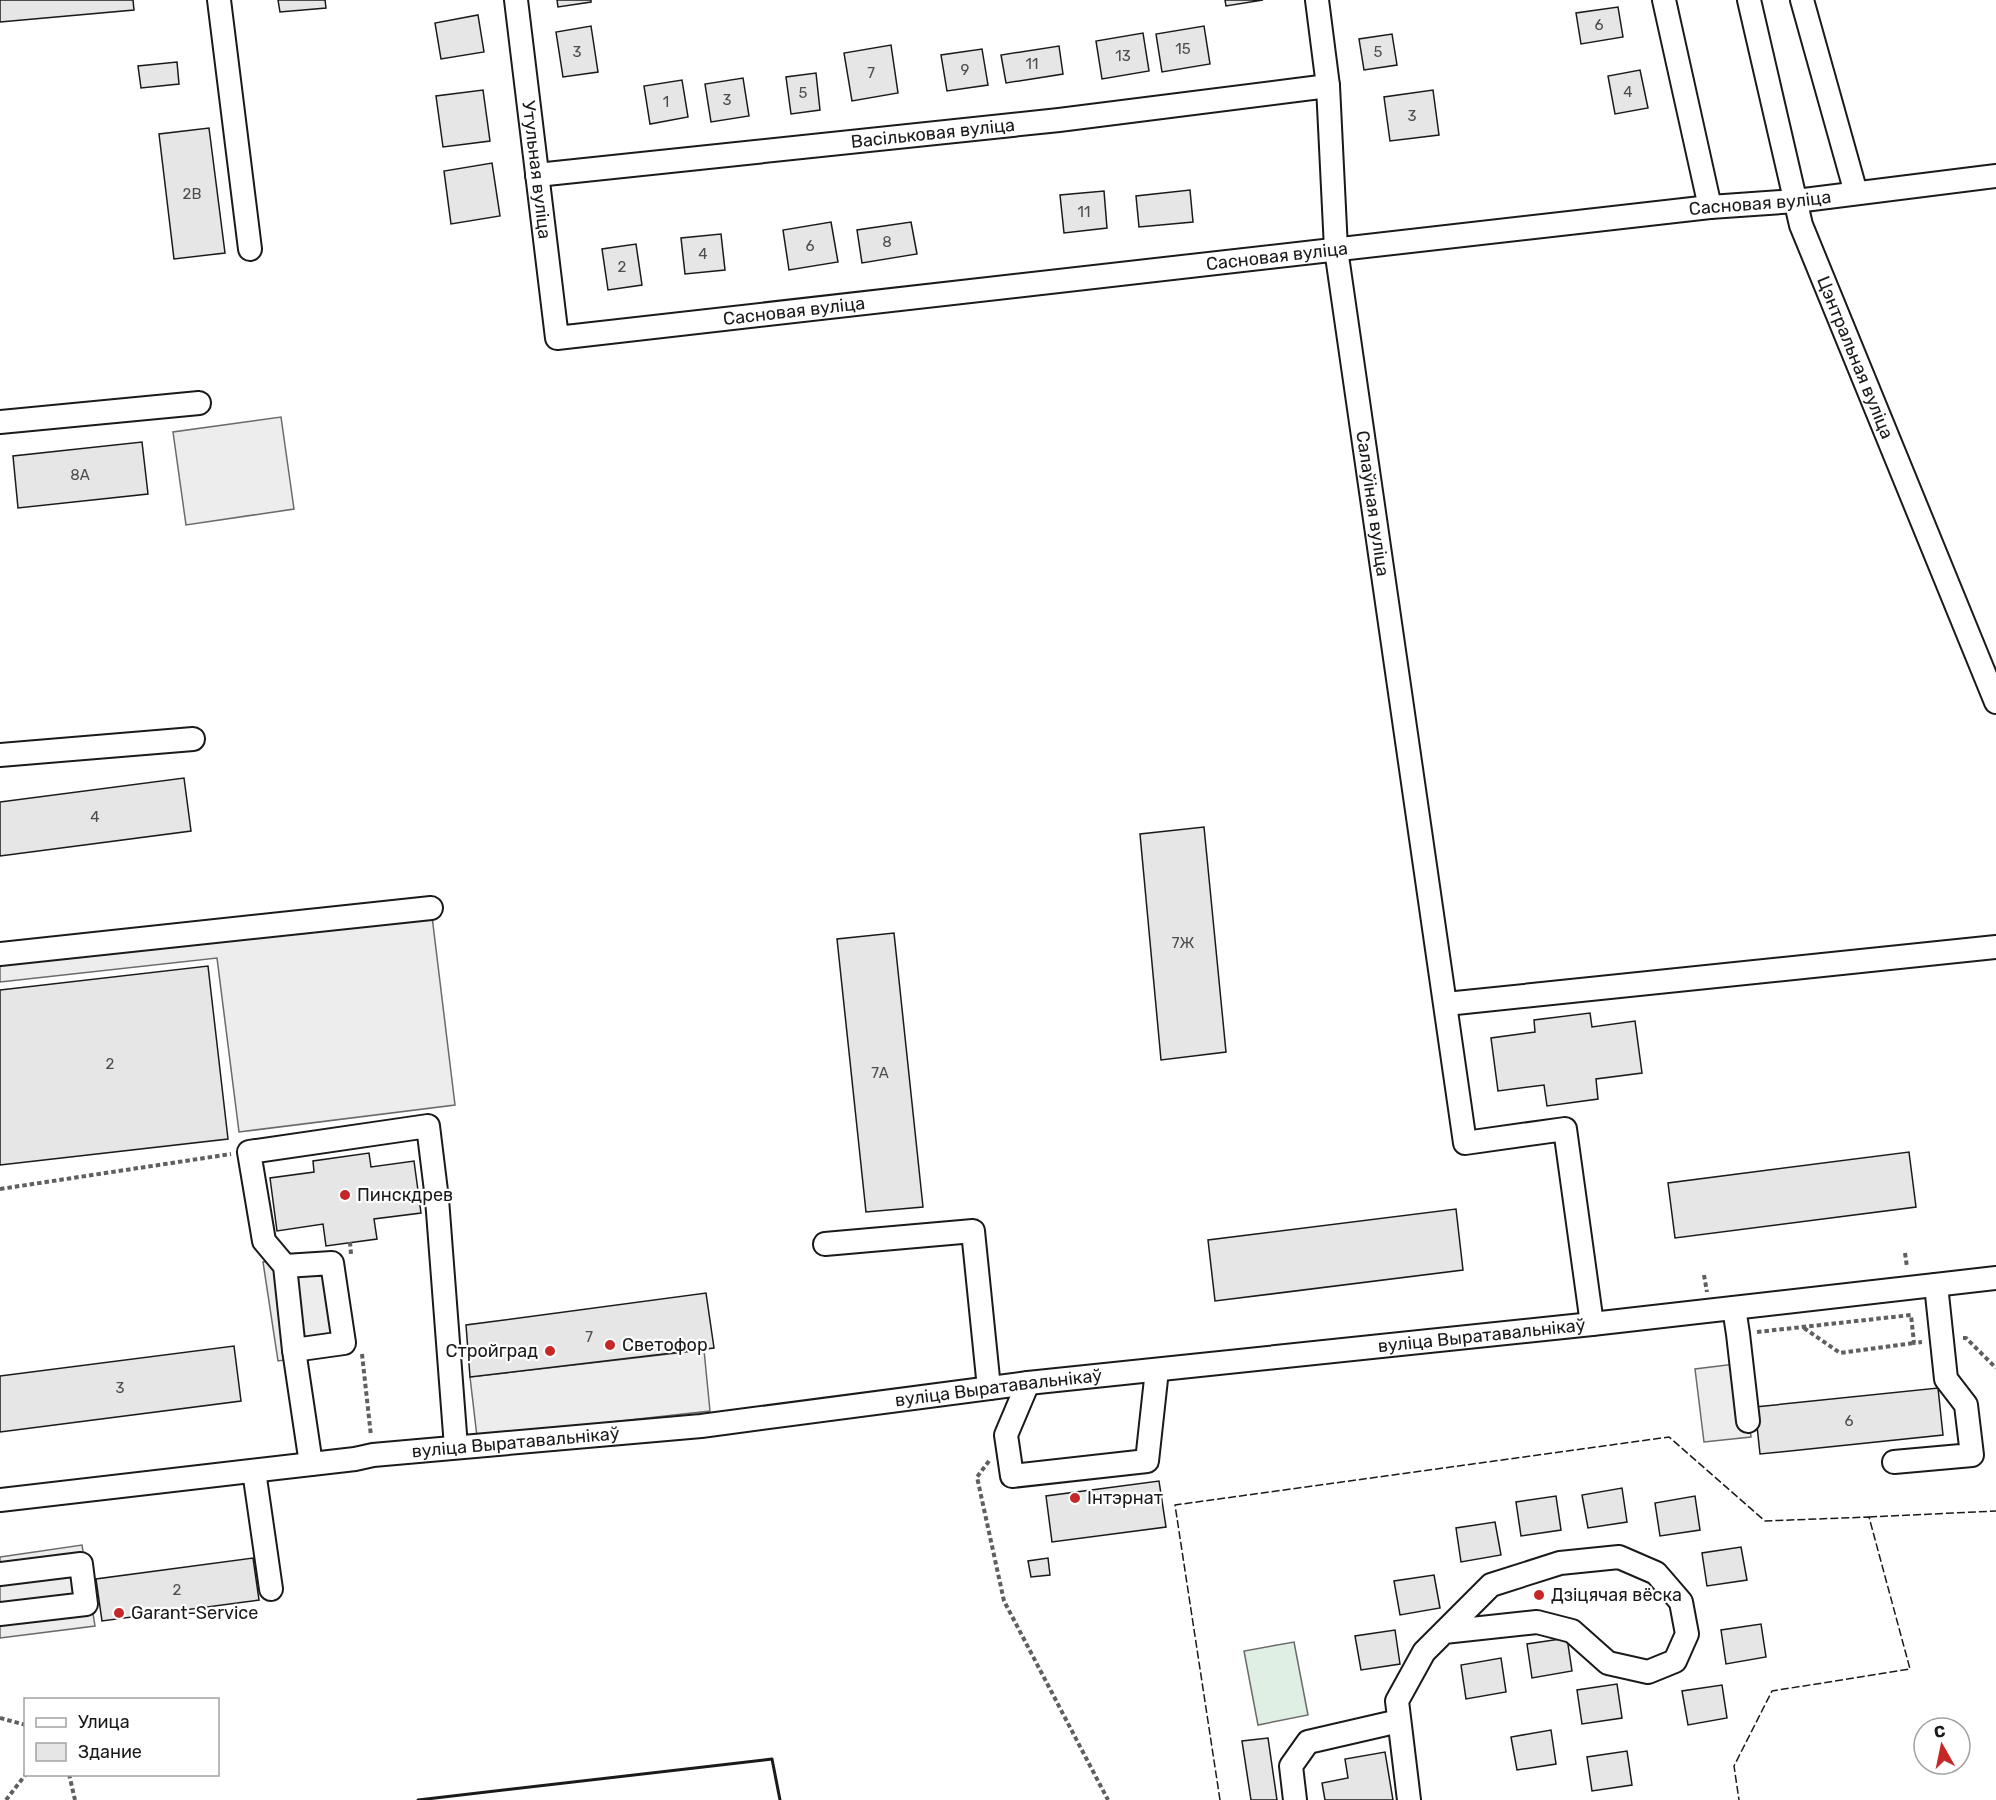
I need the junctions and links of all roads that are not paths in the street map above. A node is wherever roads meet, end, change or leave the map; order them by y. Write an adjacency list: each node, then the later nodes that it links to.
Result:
1 (219, 0): 13 (street)
2 (516, 0): 8 (street, Утульная вуліца)
3 (1317, 0): 7 (street, Салаўіная вуліца)
4 (1664, 0): 12 (street)
5 (1749, 0): 11 (street, Цэнтральная вуліца)
6 (1802, 0): 10 (street)
7 (1328, 86): 8 (street, Васільковая вуліца); 14 (street, Салаўіная вуліца)
8 (537, 175): 15 (street, Утульная вуліца)
9 (1996, 176): 10 (street, Сасновая вуліца)
10 (1856, 194): 11 (street, Сасновая вуліца)
11 (1796, 201): 12 (street, Сасновая вуліца); 18 (street, Цэнтральная вуліца)
12 (1710, 207): 14 (street, Сасновая вуліца)
13 (250, 249)
14 (1336, 249): 15 (street, Сасновая вуліца); 24 (street, Салаўіная вуліца)
15 (557, 338)
16 (199, 403): 17 (street)
17 (0, 422)
18 (1996, 702)
19 (193, 740): 20 (street)
20 (0, 755)
21 (431, 908): 23 (street)
22 (1996, 947): 24 (street)
23 (0, 954)
24 (1446, 1004): 30 (street, Салаўіная вуліца)
25 (825, 1244): 34 (street)
26 (285, 1266): 31 (street); 31 (street); 36 (street)
27 (1996, 1278): 28 (street, вуліца Выратавальнікаў)
28 (1936, 1285): 29 (street, вуліца Выратавальнікаў); 37 (street)
29 (1734, 1308): 30 (street, вуліца Выратавальнікаў); 35 (street)
30 (1592, 1324): 32 (street, вуліца Выратавальнікаў)
31 (294, 1350): 38 (street)
32 (1157, 1370): 33 (street, вуліца Выратавальнікаў); 33 (street)
33 (1028, 1383): 34 (street, вуліца Выратавальнікаў)
34 (989, 1388): 36 (street, вуліца Выратавальнікаў)
35 (1748, 1421)
36 (456, 1447): 38 (street, вуліца Выратавальнікаў)
37 (1894, 1462)
38 (311, 1464): 39 (street, вуліца Выратавальнікаў)
39 (254, 1471): 40 (street, вуліца Выратавальнікаў); 42 (street)
40 (0, 1500)
41 (0, 1574): 43 (street)
42 (271, 1589)
43 (0, 1614)
44 (1444, 1632): 44 (street); 45 (street)
45 (1399, 1721): 46 (street); 47 (street)
46 (1295, 1800)
47 (1409, 1800)

